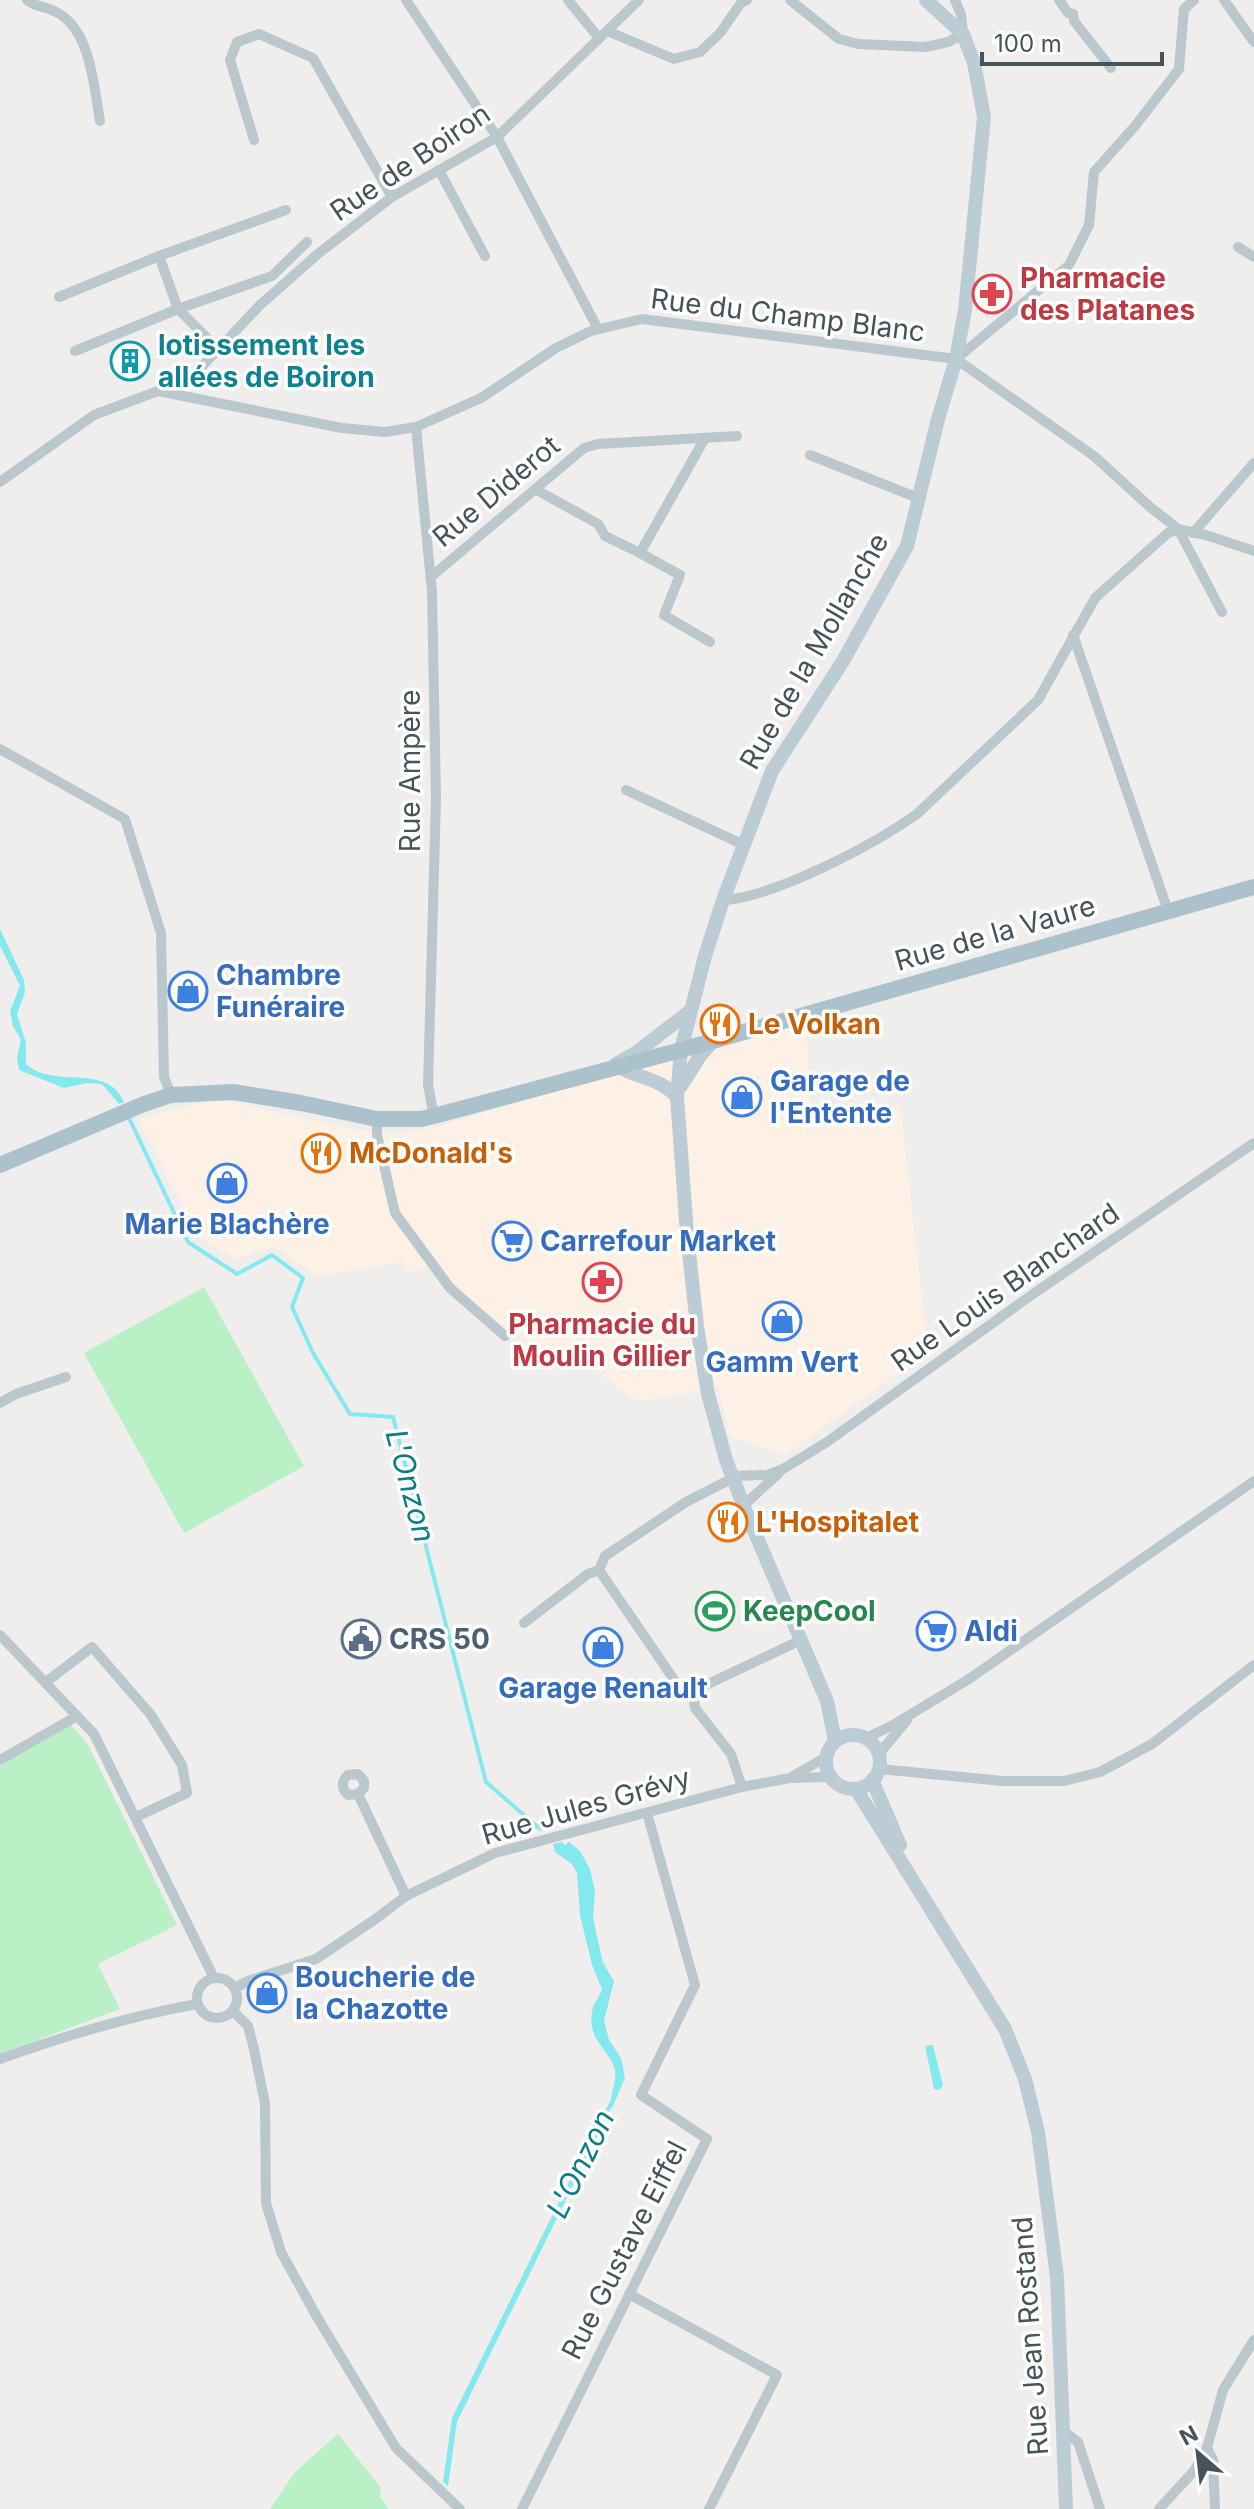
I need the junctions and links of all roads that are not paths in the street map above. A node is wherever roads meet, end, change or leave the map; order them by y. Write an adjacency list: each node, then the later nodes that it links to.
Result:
1 (27, 0): 16 (street)
2 (406, 0): 17 (street)
3 (568, 0): 13 (street)
4 (639, 0): 13 (street, Rue de Boiron)
5 (747, 0): 13 (street)
6 (790, 0): 12 (street)
7 (926, 0): 12 (main road)
8 (955, 0): 12 (street)
9 (1059, 0): 15 (street)
10 (1194, 0): 32 (street)
11 (1224, 0): 14 (street)
12 (963, 34): 32 (main road, Rue de la Mollanche)
13 (603, 35): 17 (street, Rue de Boiron)
14 (1254, 42)
15 (1111, 68)
16 (100, 121)
17 (497, 137): 19 (street, Rue de Boiron); 29 (street)
18 (254, 140): 20 (street)
19 (439, 170): 20 (street, Rue de Boiron); 25 (street)
20 (392, 197): 30 (street, Rue de Boiron)
21 (286, 210): 24 (street)
22 (307, 242): 28 (street)
23 (1238, 247): 26 (street)
24 (159, 256): 27 (street); 28 (street)
25 (485, 256)
26 (1254, 257)
27 (59, 297)
28 (178, 309): 30 (street); 31 (street)
29 (598, 329): 32 (street, Rue du Champ Blanc); 34 (street, Rue du Champ Blanc)
30 (218, 349): 33 (street, Rue de Boiron)
31 (75, 351)
32 (956, 359): 41 (main road, Rue de la Mollanche); 42 (street)
33 (171, 393): 34 (street, Rue du Champ Blanc); 39 (street, Rue du Champ Blanc)
34 (416, 427): 46 (street, Rue Ampère)
35 (737, 436): 36 (street, Rue Diderot)
36 (705, 438): 40 (street, Rue Diderot); 45 (street)
37 (810, 455): 41 (street)
38 (1254, 463): 43 (street)
39 (0, 482)
40 (535, 489): 45 (street); 46 (street, Rue Diderot)
41 (918, 498): 52 (main road, Rue de la Mollanche)
42 (1178, 529): 43 (street); 47 (street); 48 (street)
43 (1193, 533): 44 (street)
44 (1254, 551)
45 (640, 553): 49 (street)
46 (432, 576): 62 (street, Rue Ampère)
47 (1222, 612)
48 (1073, 635): 54 (street); 55 (street)
49 (710, 642)
50 (0, 749): 61 (street)
51 (626, 790): 52 (street)
52 (744, 845): 54 (main road, Rue de la Mollanche)
53 (1254, 887): 55 (main road, Rue de la Vaure)
54 (723, 900): 56 (main road, Rue de la Mollanche)
55 (1168, 911): 57 (main road, Rue de la Vaure)
56 (690, 1011): 58 (main road, Rue de la Mollanche); 59 (main road)
57 (713, 1041): 58 (main road, Rue de la Vaure); 60 (main road)
58 (681, 1050): 59 (main road, Rue de la Vaure); 60 (main road, Rue de la Mollanche)
59 (612, 1068): 60 (main road); 62 (main road)
60 (678, 1093): 70 (main road, Rue de la Mollanche)
61 (171, 1095): 63 (main road); 65 (main road)
62 (434, 1116): 63 (main road)
63 (377, 1119): 66 (street)
64 (1254, 1143): 69 (street, Rue Louis Blanchard)
65 (0, 1165)
66 (505, 1336)
67 (66, 1377): 68 (street)
68 (0, 1403)
69 (783, 1469): 70 (street, Rue Louis Blanchard); 72 (street, Rue Louis Blanchard)
70 (733, 1477): 72 (main road, Rue de la Mollanche); 73 (street)
71 (1254, 1481): 81 (street)
72 (743, 1506): 76 (main road, Rue de la Mollanche)
73 (599, 1570): 74 (street); 79 (street)
74 (524, 1623)
75 (0, 1635): 78 (street)
76 (801, 1640): 79 (street); 80 (main road, Rue de la Mollanche)
77 (1254, 1665): 88 (street)
78 (46, 1682): 82 (street); 95 (street)
79 (693, 1694): 91 (street)
80 (827, 1701): 83 (main road); 85 (main road)
81 (910, 1715): 84 (street); 88 (street)
82 (77, 1716): 87 (street); 95 (street)
83 (850, 1735): 84 (main road); 85 (main road)
84 (866, 1738): 88 (main road)
85 (835, 1741): 86 (main road)
86 (826, 1757): 89 (main road); 90 (street)
87 (0, 1760)
88 (877, 1768): 92 (main road); 97 (main road)
89 (831, 1777): 90 (street); 92 (main road)
90 (790, 1778): 91 (street, Rue Jules Grévy)
91 (742, 1787): 94 (street, Rue Jules Grévy)
92 (856, 1789): 97 (main road)
93 (358, 1794): 96 (street)
94 (647, 1813): 96 (street, Rue Jules Grévy); 103 (street, Rue Gustave Eiffel)
95 (136, 1817): 98 (street)
96 (406, 1896): 99 (street, Rue Jules Grévy)
97 (926, 1900): 105 (main road, Rue Jean Rostand)
98 (214, 1978): 99 (street); 100 (street)
99 (235, 1988): 101 (street)
100 (197, 2004): 101 (street); 102 (street)
101 (233, 2011): 107 (street)
102 (0, 2059)
103 (629, 2294): 108 (street, Rue Gustave Eiffel); 109 (street)
104 (1254, 2340): 106 (street)
105 (1062, 2430): 110 (main road, Rue Jean Rostand); 111 (street)
106 (1207, 2448): 112 (street); 113 (street)
107 (460, 2509)
108 (522, 2509)
109 (709, 2509)
110 (1066, 2509)
111 (1100, 2509)
112 (1159, 2509)
113 (1215, 2509)

